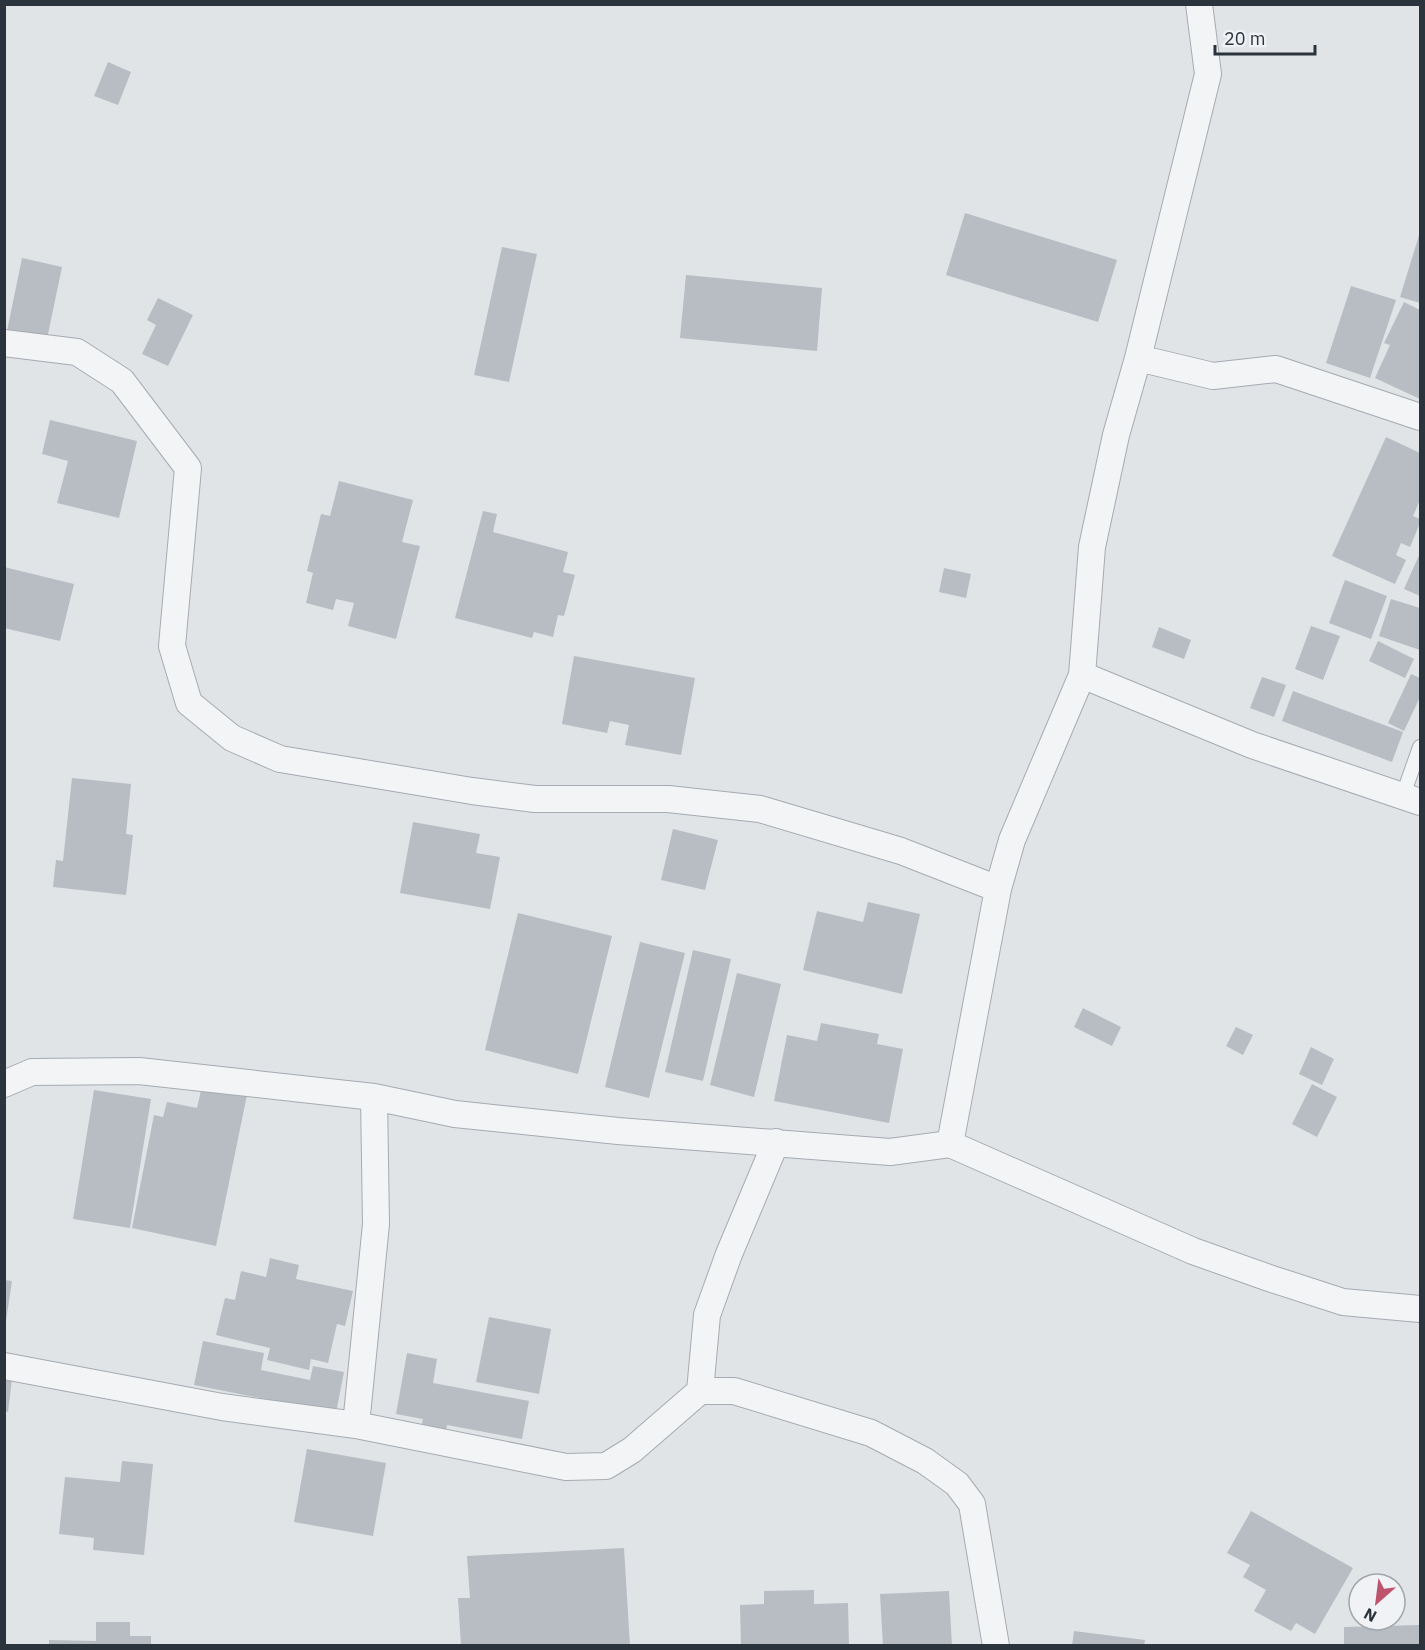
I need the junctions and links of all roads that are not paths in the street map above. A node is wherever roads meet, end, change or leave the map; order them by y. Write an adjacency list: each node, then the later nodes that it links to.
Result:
1 (1199, 4): 3 (street)
2 (4, 343): 8 (street)
3 (1138, 358): 4 (street); 5 (street)
4 (1420, 417)
5 (1082, 675): 7 (street); 8 (street)
6 (1420, 747): 7 (lane)
7 (1412, 798)
8 (998, 889): 12 (street)
9 (4, 1084): 10 (street)
10 (374, 1096): 11 (street); 16 (street)
11 (776, 1142): 12 (street); 15 (street)
12 (950, 1144): 13 (street)
13 (1420, 1309)
14 (4, 1366): 16 (street)
15 (700, 1391): 16 (street); 17 (street)
16 (356, 1425)
17 (996, 1646)

